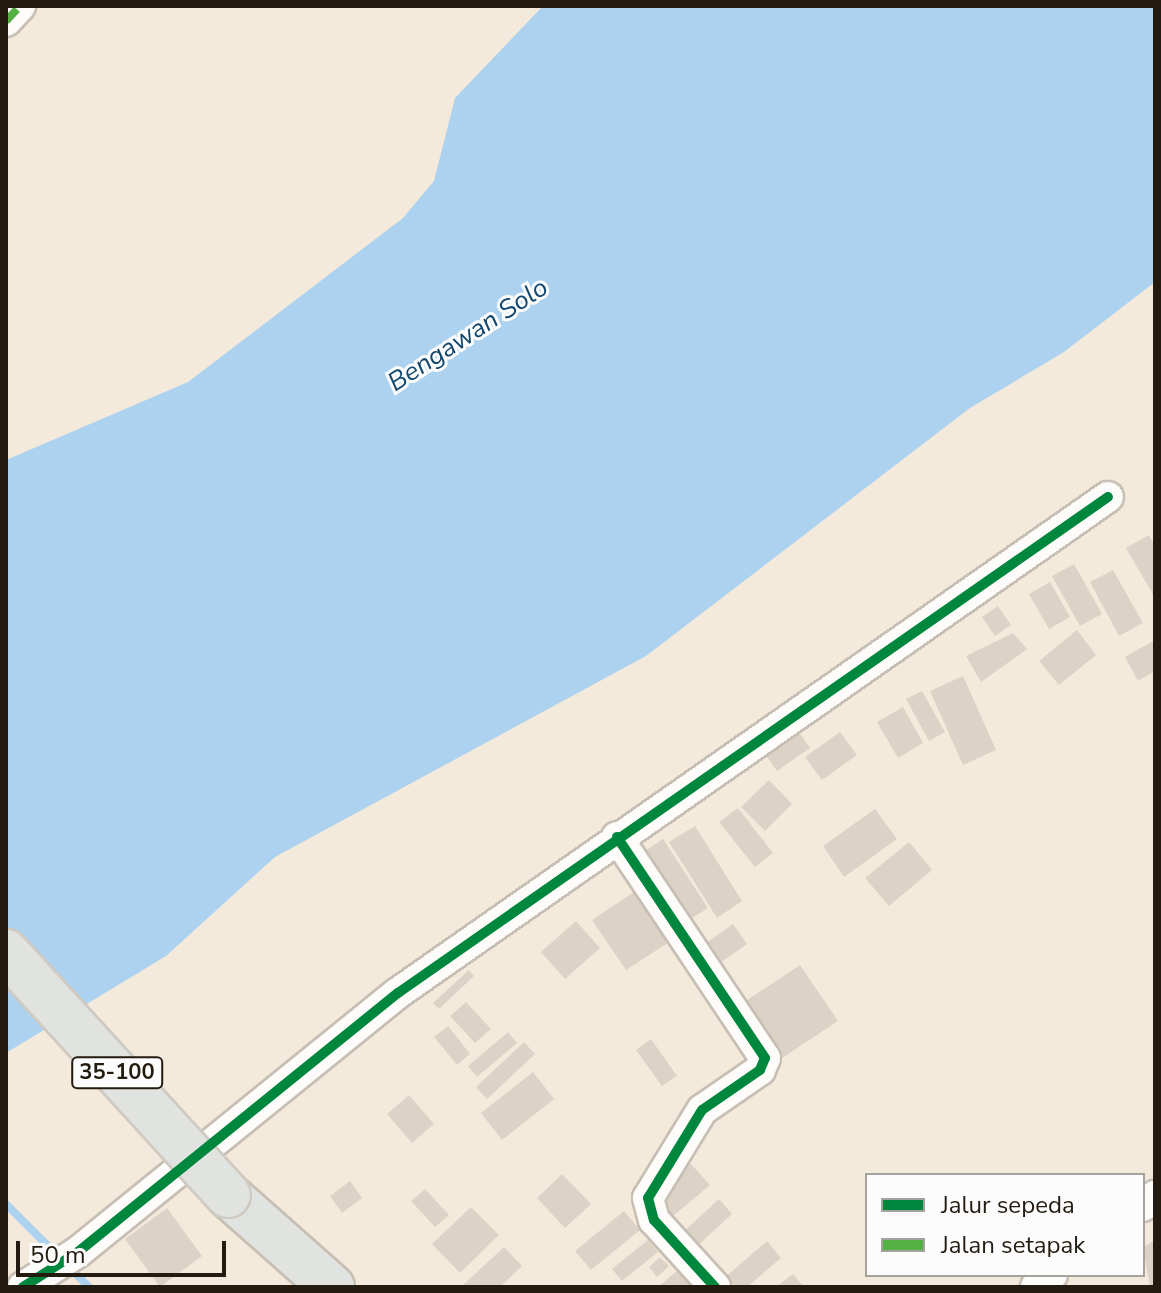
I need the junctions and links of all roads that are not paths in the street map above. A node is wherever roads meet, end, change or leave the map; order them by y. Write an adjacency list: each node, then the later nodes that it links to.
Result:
1 (20, 6): 2 (street)
2 (6, 21)
3 (1108, 497): 4 (street)
4 (617, 837): 6 (street); 8 (street)
5 (6, 952): 7 (main road, 35-100, bridge)
6 (34, 1280)
7 (332, 1287)
8 (715, 1287)

